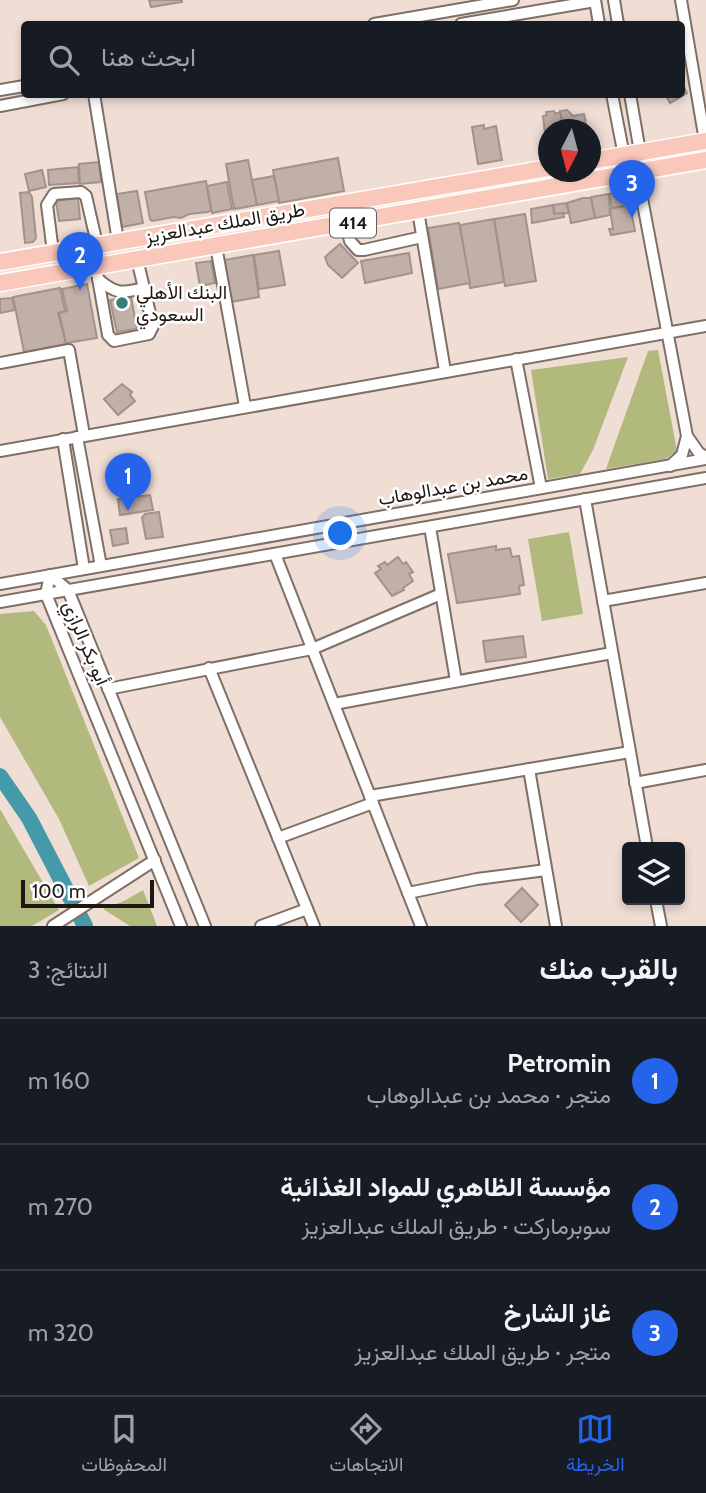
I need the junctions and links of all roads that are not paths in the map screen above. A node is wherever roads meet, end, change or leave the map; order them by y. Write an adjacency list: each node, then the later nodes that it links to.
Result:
1 (513, 0): 5 (street)
2 (614, 0): 9 (street)
3 (681, 0): 10 (street)
4 (595, 1): 7 (street); 8 (street)
5 (457, 5): 6 (street)
6 (387, 21)
7 (478, 21)
8 (598, 21)
9 (618, 21)
10 (685, 21)
11 (685, 23): 19 (street)
12 (21, 86): 13 (street)
13 (0, 90)
14 (42, 98): 18 (street)
15 (95, 98): 29 (street)
16 (613, 98): 21 (street)
17 (631, 98): 20 (street)
18 (0, 106)
19 (706, 141): 20 (highway)
20 (640, 152): 21 (highway); 25 (street)
21 (624, 156): 22 (highway); 25 (street)
22 (601, 159)
23 (706, 160): 25 (highway, طريق الملك عبدالعزيز / 414)
24 (538, 170): 29 (highway, طريق الملك عبدالعزيز / 414)
25 (637, 172): 26 (highway, طريق الملك عبدالعزيز / 414); 39 (street)
26 (418, 211): 27 (highway, طريق الملك عبدالعزيز / 414); 28 (street)
27 (346, 224): 28 (street); 31 (highway, طريق الملك عبدالعزيز / 414)
28 (422, 237): 42 (street)
29 (118, 241): 30 (highway, طريق الملك عبدالعزيز / 414)
30 (97, 244): 32 (highway, طريق الملك عبدالعزيز / 414); 32 (street)
31 (216, 246): 33 (highway, طريق الملك عبدالعزيز / 414); 43 (street)
32 (53, 252): 34 (highway, طريق الملك عبدالعزيز / 414)
33 (136, 260): 35 (highway, طريق الملك عبدالعزيز / 414); 37 (street)
34 (0, 262)
35 (97, 273): 36 (highway, طريق الملك عبدالعزيز / 414); 37 (street); 37 (street)
36 (0, 283)
37 (144, 288)
38 (706, 326): 39 (street)
39 (667, 332): 40 (street); 45 (street)
40 (516, 359): 42 (street); 51 (street)
41 (0, 363): 44 (street)
42 (445, 371): 43 (street)
43 (245, 406): 44 (street)
44 (81, 436): 46 (street); 55 (street)
45 (687, 436): 48 (street); 49 (street)
46 (63, 439): 47 (street); 56 (street)
47 (0, 451)
48 (706, 458): 49 (street, محمد بن عبدالوهاب)
49 (670, 466): 51 (street, محمد بن عبدالوهاب)
50 (706, 478): 52 (street, محمد بن عبدالوهاب)
51 (541, 488): 55 (street, محمد بن عبدالوهاب)
52 (585, 499): 53 (street, محمد بن عبدالوهاب); 63 (street)
53 (430, 527): 54 (street, محمد بن عبدالوهاب); 62 (street)
54 (275, 554): 60 (street, محمد بن عبدالوهاب); 65 (street)
55 (101, 566): 56 (street, محمد بن عبدالوهاب)
56 (84, 569): 57 (street, محمد بن عبدالوهاب)
57 (50, 575): 58 (street, محمد بن عبدالوهاب); 60 (street, أبو بكر الرازي); 61 (street, أبو بكر الرازي)
58 (0, 584)
59 (706, 584): 63 (street)
60 (68, 590): 61 (street, محمد بن عبدالوهاب); 69 (street, أبو بكر الرازي)
61 (46, 594): 64 (street, محمد بن عبدالوهاب); 78 (street, أبو بكر الرازي)
62 (441, 594): 65 (street); 68 (street)
63 (603, 601): 66 (street)
64 (0, 602)
65 (312, 649): 67 (street); 70 (street)
66 (612, 653): 68 (street); 71 (street)
67 (209, 668): 69 (street); 76 (street)
68 (456, 681): 70 (street)
69 (108, 688): 85 (street, أبو بكر الرازي)
70 (334, 704): 75 (street)
71 (630, 752): 72 (street); 74 (street)
72 (529, 769): 75 (street); 79 (street)
73 (706, 769): 74 (street)
74 (635, 783): 77 (street)
75 (372, 799): 76 (street); 80 (street)
76 (278, 838): 82 (street)
77 (646, 842)
78 (155, 860): 83 (street); 84 (street, أبو بكر الرازي)
79 (546, 870): 80 (street); 89 (street)
80 (408, 893): 88 (street)
81 (657, 905): 90 (street)
82 (307, 909): 86 (street); 87 (street)
83 (53, 926)
84 (181, 926)
85 (205, 926)
86 (261, 926)
87 (314, 926)
88 (421, 926)
89 (556, 926)
90 (660, 926)

